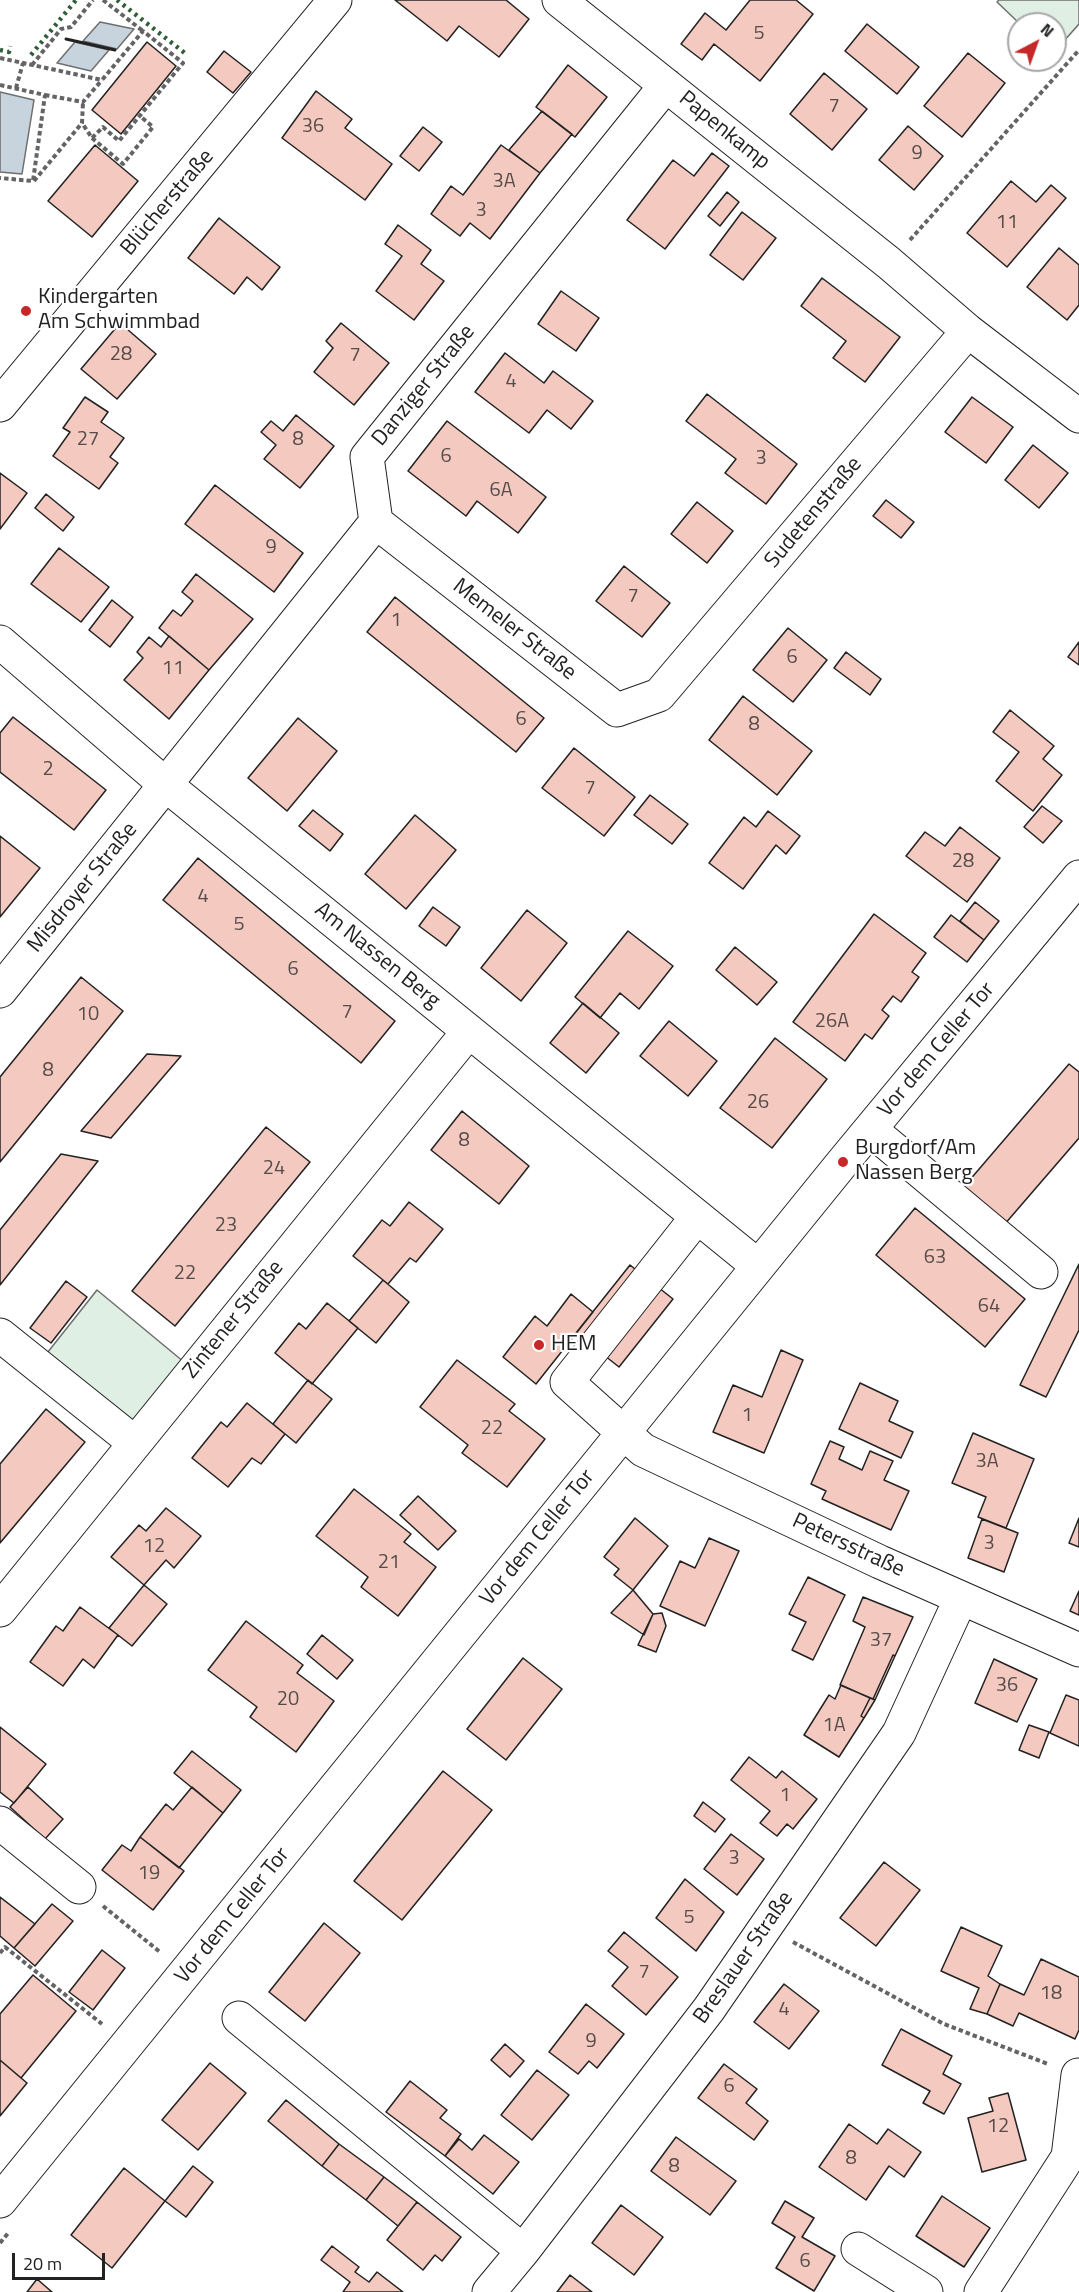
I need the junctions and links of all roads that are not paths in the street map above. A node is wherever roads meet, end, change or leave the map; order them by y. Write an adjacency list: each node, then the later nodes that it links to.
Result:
1 (335, 0): 5 (street, Blücherstraße)
2 (558, 0): 3 (street, Papenkamp)
3 (666, 85): 4 (street, Papenkamp); 7 (street, Danziger Straße)
4 (968, 331): 6 (street, Papenkamp); 9 (street, Sudetenstraße)
5 (0, 405)
6 (1079, 416)
7 (376, 522): 9 (street, Memeler Straße); 10 (street)
8 (0, 642): 10 (street, Am Nassen Berg)
9 (659, 695)
10 (166, 785): 12 (street, Misdroyer Straße); 13 (street, Am Nassen Berg)
11 (1079, 877): 14 (street, Vor dem Celler Tor)
12 (0, 991)
13 (469, 1031): 15 (street, Am Nassen Berg); 20 (street, Zintener Straße)
14 (871, 1130): 16 (street, Vor dem Celler Tor); 17 (street)
15 (697, 1216): 16 (street, Am Nassen Berg); 19 (street, Petersstraße)
16 (758, 1266): 19 (street, Vor dem Celler Tor)
17 (1041, 1272)
18 (0, 1335): 20 (street)
19 (623, 1434): 21 (street, Petersstraße); 28 (street, Vor dem Celler Tor)
20 (135, 1443): 22 (street, Zintener Straße)
21 (961, 1598): 23 (street, Petersstraße); 30 (street, Breslauer Straße)
22 (0, 1610)
23 (1079, 1650)
24 (0, 1823): 25 (street)
25 (79, 1887)
26 (239, 2018): 30 (street)
27 (1078, 2075): 33 (street)
28 (0, 2201)
29 (858, 2249): 32 (street)
30 (523, 2251): 31 (street, Breslauer Straße)
31 (489, 2292)
32 (926, 2292)
33 (981, 2292)

